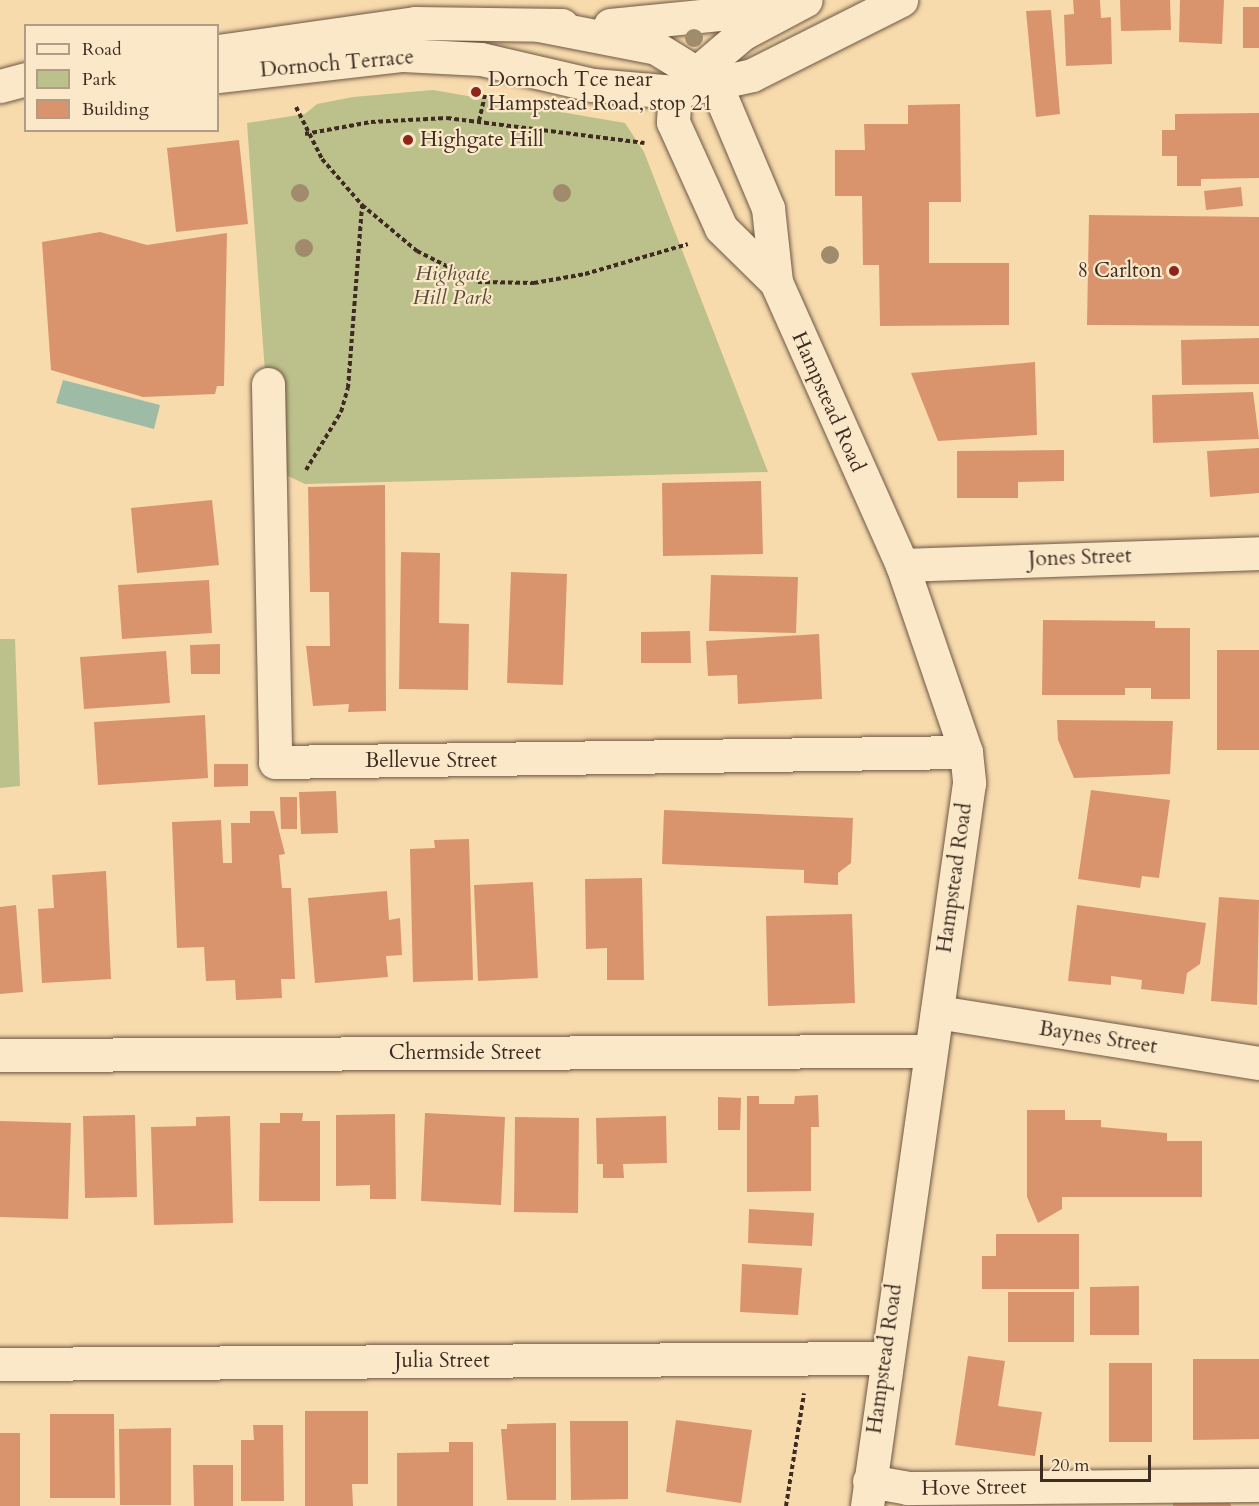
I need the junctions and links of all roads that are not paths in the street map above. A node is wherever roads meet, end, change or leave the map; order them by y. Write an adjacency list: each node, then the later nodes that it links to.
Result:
1 (770, 0): 4 (street, Dornoch Terrace)
2 (806, 0): 8 (street)
3 (901, 0): 8 (street, Dornoch Terrace)
4 (539, 25): 5 (street, Dornoch Terrace); 8 (street)
5 (219, 51)
6 (219, 76): 8 (street, Dornoch Terrace)
7 (24, 80): 9 (street)
8 (695, 83): 12 (street, Hampstead Road); 12 (street, Hampstead Road)
9 (0, 86)
10 (0, 101): 11 (street)
11 (24, 102)
12 (776, 282): 15 (street, Hampstead Road)
13 (268, 384): 16 (street, Bellevue Street)
14 (1259, 553): 15 (street, Jones Street)
15 (902, 565): 16 (street, Hampstead Road)
16 (966, 752): 17 (street, Hampstead Road)
17 (937, 1012): 18 (street, Hampstead Road); 20 (street, Baynes Street)
18 (930, 1050): 19 (street, Chermside Street); 21 (street, Hampstead Road)
19 (0, 1055)
20 (1259, 1063)
21 (885, 1358): 22 (street, Julia Street); 24 (street, Hampstead Road)
22 (0, 1364)
23 (1259, 1485): 24 (street, Hove Street)
24 (868, 1493)

